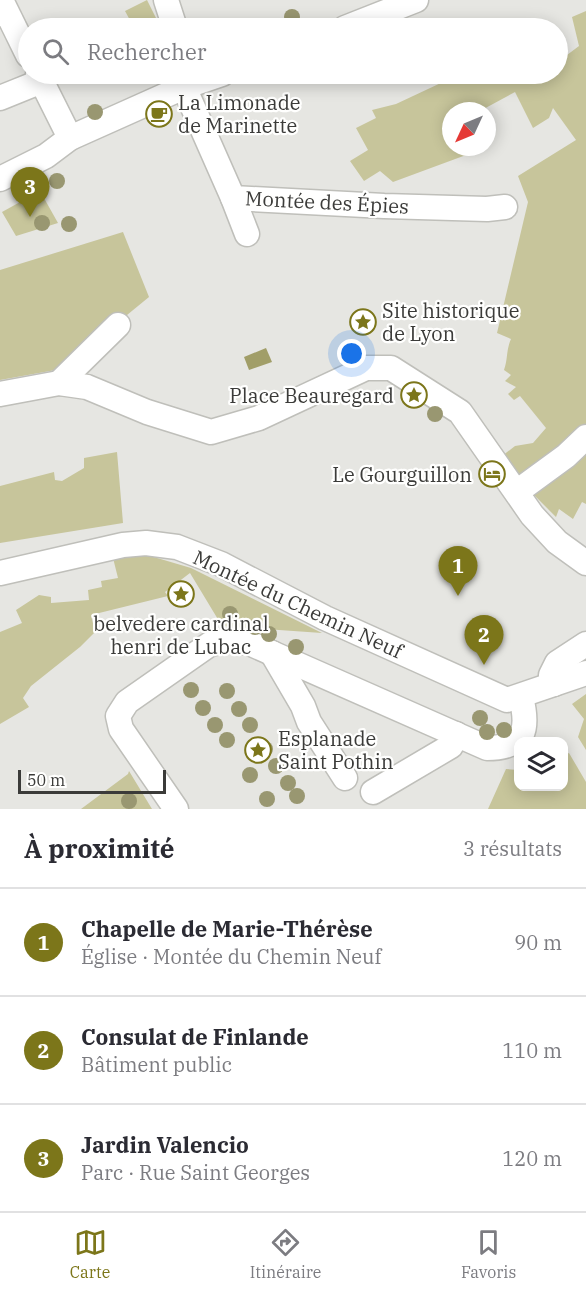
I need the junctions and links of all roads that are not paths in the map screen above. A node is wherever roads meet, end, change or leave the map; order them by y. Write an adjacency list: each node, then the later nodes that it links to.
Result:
1 (166, 0): 4 (street)
2 (416, 0): 5 (street)
3 (3, 14): 6 (street)
4 (172, 18)
5 (370, 18)
6 (18, 39)
7 (27, 84): 11 (street)
8 (43, 84): 12 (street)
9 (180, 84): 12 (street)
10 (190, 84): 14 (street, Montée des Épies)
11 (0, 98)
12 (70, 138): 13 (street)
13 (0, 179)
14 (233, 198): 15 (street, Montée des Épies); 16 (street)
15 (506, 207)
16 (248, 234)
17 (118, 325): 18 (street)
18 (59, 383): 19 (street); 22 (street)
19 (0, 394)
20 (586, 436): 21 (street)
21 (525, 486)
22 (586, 563)
23 (0, 573): 28 (street, Montée du Chemin Neuf)
24 (586, 644): 27 (street)
25 (272, 653): 29 (street); 30 (street); 32 (street)
26 (586, 673): 27 (street, Montée du Chemin Neuf)
27 (554, 684): 28 (street, Montée du Chemin Neuf)
28 (520, 697): 29 (street)
29 (456, 734): 31 (street)
30 (345, 778)
31 (373, 792)
32 (176, 809)

